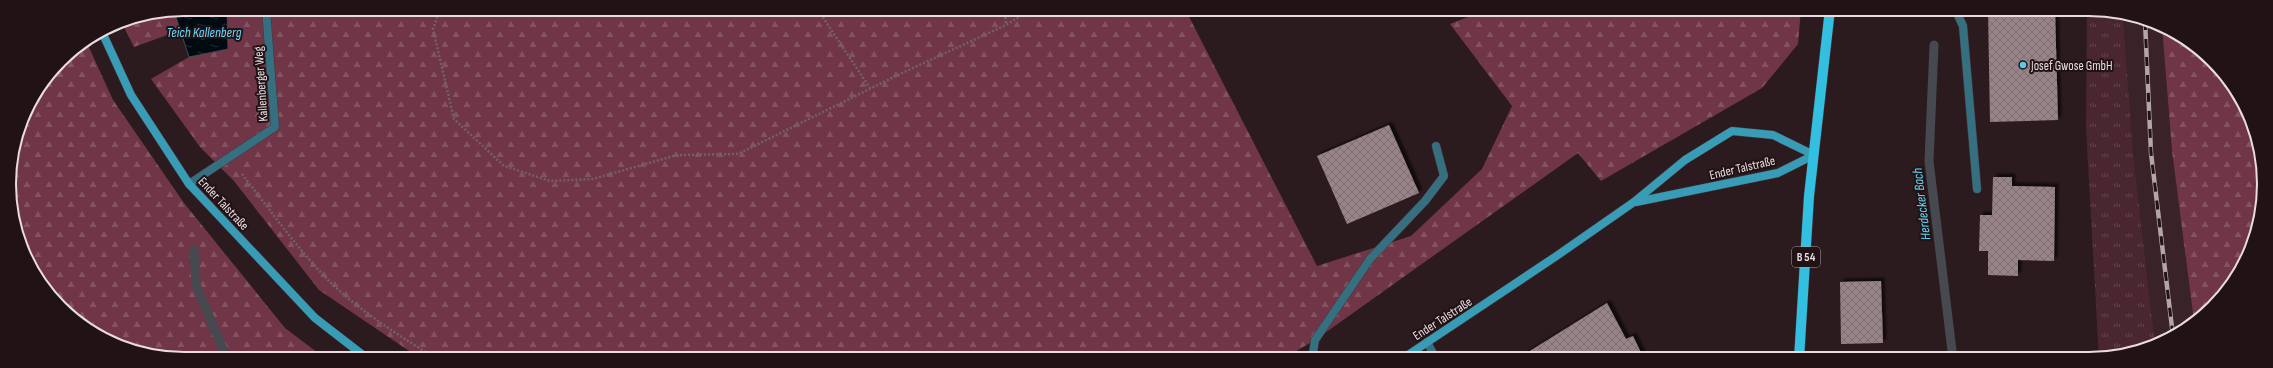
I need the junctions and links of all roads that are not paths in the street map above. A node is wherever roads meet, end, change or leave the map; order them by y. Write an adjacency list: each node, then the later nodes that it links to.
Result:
1 (267, 16): 7 (street, Kallenberger Weg)
2 (1829, 16): 6 (main road, B 54)
3 (1958, 16): 8 (street)
4 (104, 37): 7 (main road, Ender Talstraße)
5 (1436, 146): 12 (street)
6 (1814, 155): 9 (main road, Ender Talstraße); 9 (main road, Ender Talstraße); 15 (main road, B 54)
7 (189, 184): 11 (main road, Ender Talstraße)
8 (1978, 189)
9 (1634, 202): 10 (main road, Ender Talstraße)
10 (1427, 342): 13 (main road, Ender Talstraße); 14 (street)
11 (359, 352)
12 (1313, 352)
13 (1412, 352)
14 (1432, 352)
15 (1799, 352)

